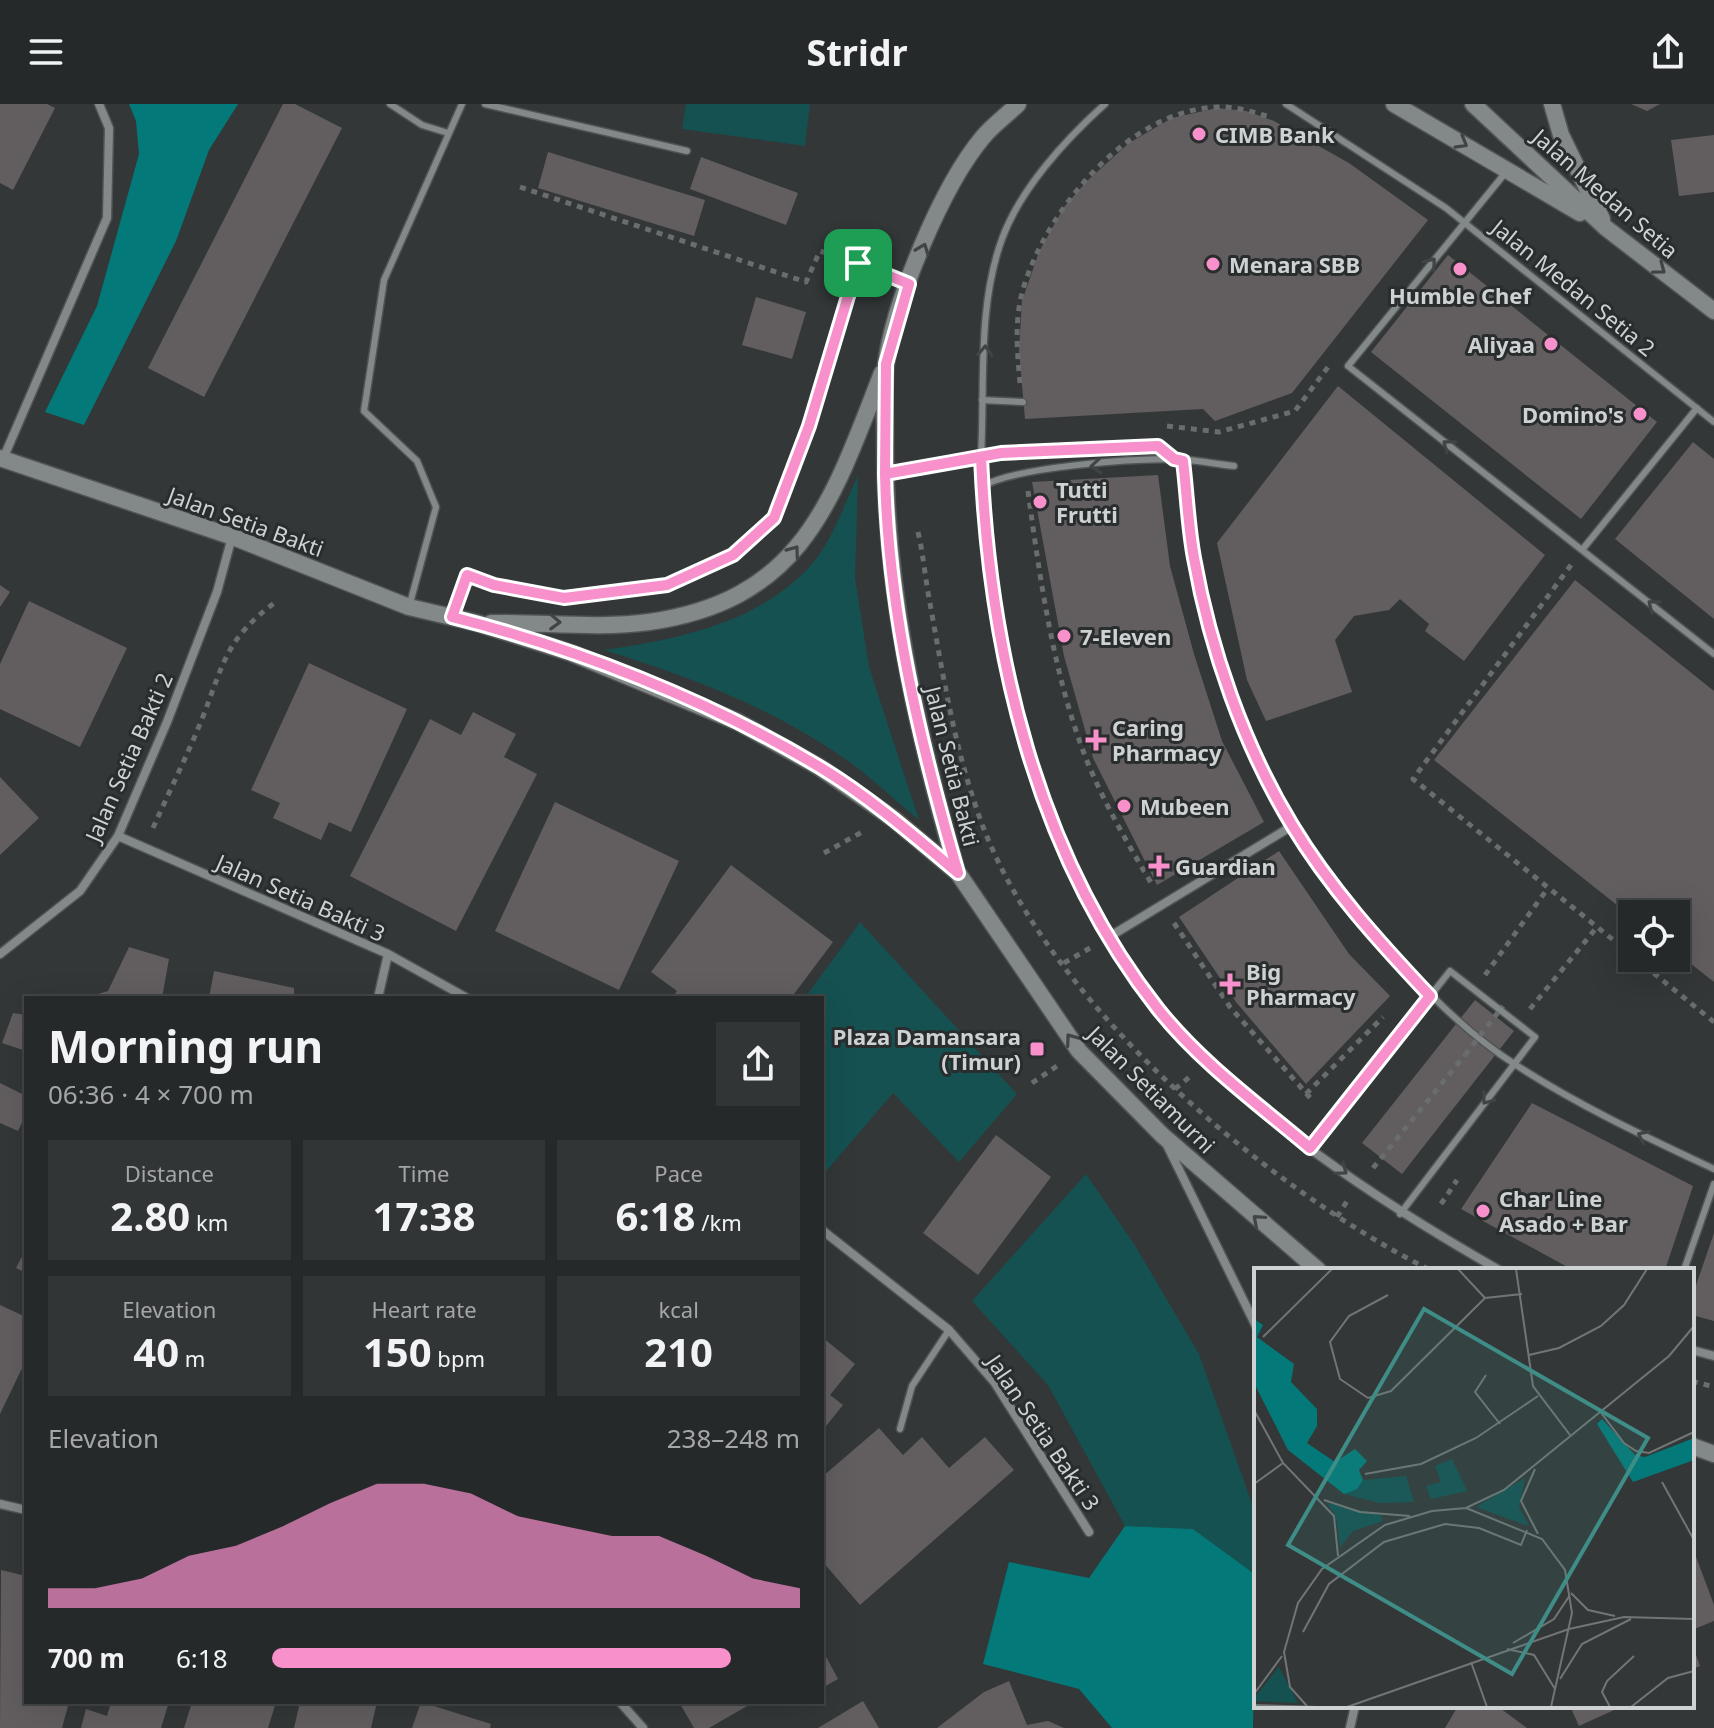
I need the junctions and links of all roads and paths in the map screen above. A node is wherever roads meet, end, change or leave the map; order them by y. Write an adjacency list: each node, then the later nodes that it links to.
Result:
1 (99, 104): 30 (street)
2 (390, 104): 12 (lane)
3 (462, 104): 12 (lane)
4 (485, 104): 13 (lane)
5 (1018, 104): 19 (street, Jalan Setia Bakti, one-way to 5)
6 (1105, 104): 23 (lane, one-way to 6)
7 (1286, 104): 16 (lane)
8 (1394, 104): 14 (street, one-way to 14)
9 (1473, 104): 17 (street, Jalan Medan Setia)
10 (1552, 104): 17 (street)
11 (1275, 119): 22 (path)
12 (448, 133): 42 (lane)
13 (687, 151)
14 (1507, 170): 16 (lane, Jalan Medan Setia 2); 17 (street)
15 (520, 187): 18 (path)
16 (1464, 223): 25 (lane, Jalan Medan Setia 2); 38 (lane, one-way to 16)
17 (1606, 228): 20 (street, Jalan Medan Setia, one-way to 20)
18 (858, 263): 19 (path); 40 (path)
19 (909, 284): 21 (street, Jalan Setia Bakti)
20 (1714, 311)
21 (886, 364): 34 (street, Jalan Setia Bakti); 44 (street, Jalan Setia Bakti, one-way to 21)
22 (1020, 394)
23 (982, 400): 24 (lane); 29 (lane)
24 (1023, 402)
25 (1697, 408): 26 (lane, Jalan Medan Setia 2); 38 (lane)
26 (1714, 422)
27 (1172, 426): 28 (path)
28 (1219, 432)
29 (981, 457): 31 (lane); 34 (street); 36 (street)
30 (1, 458): 37 (street, Jalan Setia Bakti)
31 (1174, 459): 32 (lane); 36 (lane, one-way to 36)
32 (1183, 461): 33 (lane); 47 (lane)
33 (1234, 466)
34 (885, 474): 51 (street, Jalan Setia Bakti)
35 (1026, 483): 53 (path)
36 (983, 486): 55 (street)
37 (233, 537): 42 (street, Jalan Setia Bakti); 48 (street, Jalan Setia Bakti 2)
38 (1582, 550): 45 (lane, one-way to 38); 52 (path)
39 (551, 595): 43 (path)
40 (590, 596)
41 (277, 601): 49 (path)
42 (409, 607): 43 (street, Jalan Setia Bakti)
43 (452, 617): 44 (street, Jalan Setia Bakti)
44 (477, 623): 46 (street, Jalan Setia Bakti)
45 (1714, 654)
46 (895, 820): 50 (path); 51 (street, Jalan Setia Bakti)
47 (1292, 826): 53 (street); 65 (lane)
48 (118, 836): 49 (street, Jalan Setia Bakti 3); 58 (street, Jalan Setia Bakti 2)
49 (144, 848): 59 (street, Jalan Setia Bakti 3)
50 (824, 853)
51 (958, 873): 73 (street, Jalan Setiamurni, one-way to 51)
52 (1548, 888): 54 (path); 62 (path)
53 (1164, 906): 55 (street); 71 (path)
54 (1597, 927): 56 (path); 67 (path)
55 (1109, 937): 74 (street)
56 (1618, 944)
57 (1089, 949): 60 (path)
58 (0, 954)
59 (388, 954): 63 (street); 64 (street, Jalan Setia Bakti 3)
60 (1064, 963)
61 (1652, 972): 69 (path)
62 (1485, 975)
63 (378, 996)
64 (463, 996)
65 (1430, 996): 70 (lane); 70 (lane); 74 (lane)
66 (1503, 1006): 76 (path, bridge)
67 (1529, 1010)
68 (1384, 1016): 71 (path)
69 (1714, 1022)
70 (1514, 1064): 75 (lane, one-way to 70); 78 (lane, one-way to 78)
71 (1306, 1094): 72 (path)
72 (1313, 1101)
73 (1162, 1135): 81 (street, Jalan Setiamurni, one-way to 73); 84 (street)
74 (1310, 1148): 76 (street, one-way to 76)
75 (1714, 1169)
76 (1360, 1183): 78 (street); 79 (path)
77 (1714, 1184): 83 (lane)
78 (1400, 1214): 82 (street)
79 (1337, 1217)
80 (824, 1232): 85 (street, Jalan Setia Bakti 3)
81 (1316, 1268)
82 (1495, 1268)
83 (1685, 1268)
84 (1254, 1322)
85 (949, 1330): 90 (lane); 95 (street, Jalan Setia Bakti 3)
86 (1694, 1351): 87 (street)
87 (1714, 1356)
88 (1694, 1382): 89 (path)
89 (1714, 1387)
90 (900, 1429)
91 (1694, 1447): 92 (street)
92 (1714, 1454)
93 (0, 1504): 94 (street)
94 (24, 1510)
95 (1089, 1532)
96 (622, 1704): 98 (street)
97 (1355, 1708): 99 (street)
98 (643, 1728)
99 (1350, 1728)

